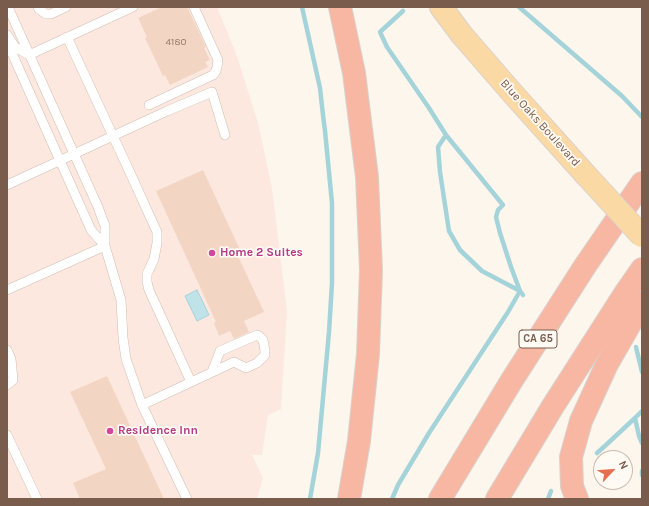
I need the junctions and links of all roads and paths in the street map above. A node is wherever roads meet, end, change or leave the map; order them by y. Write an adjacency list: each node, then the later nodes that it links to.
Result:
1 (8, 7): 11 (lane)
2 (38, 7): 3 (lane)
3 (66, 7)
4 (133, 7): 9 (lane)
5 (194, 7): 13 (lane)
6 (340, 7): 33 (highway)
7 (441, 7): 20 (main road, Blue Oaks Boulevard, bridge)
8 (7, 35): 11 (lane)
9 (67, 37): 11 (lane); 15 (lane)
10 (7, 42): 12 (lane)
11 (29, 55): 16 (lane)
12 (12, 64): 17 (lane)
13 (148, 105)
14 (225, 135): 15 (lane)
15 (113, 136): 16 (lane); 27 (lane)
16 (75, 154): 17 (lane); 21 (lane)
17 (60, 161): 19 (lane); 21 (lane)
18 (642, 183): 34 (highway, CA 65)
19 (7, 185)
20 (642, 236)
21 (105, 246): 23 (lane); 29 (lane)
22 (642, 269): 35 (highway)
23 (7, 290)
24 (642, 303): 36 (highway)
25 (7, 350): 28 (lane)
26 (212, 372): 26 (lane); 27 (lane)
27 (191, 382): 29 (lane)
28 (7, 385)
29 (142, 405): 32 (lane)
30 (7, 434): 31 (lane)
31 (37, 499)
32 (187, 499)
33 (349, 499)
34 (440, 499)
35 (497, 499)
36 (577, 499)

